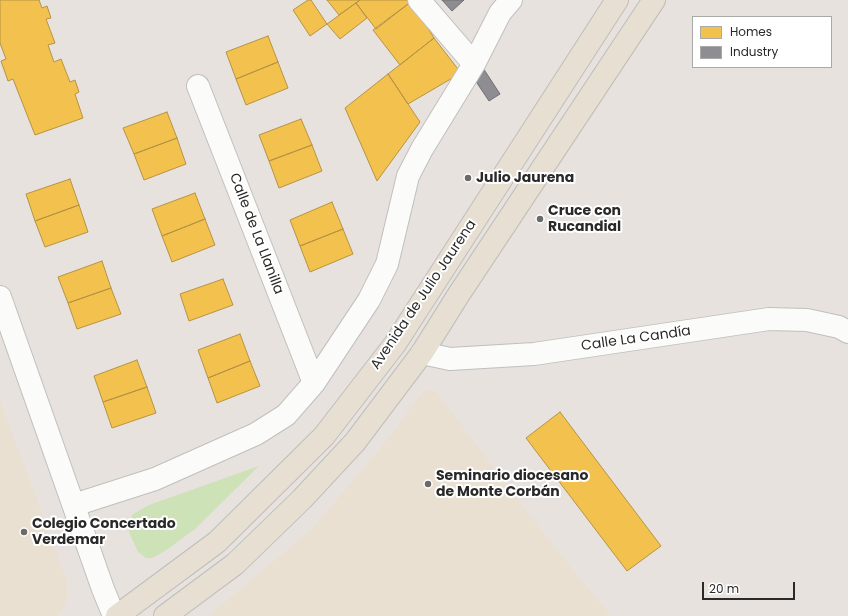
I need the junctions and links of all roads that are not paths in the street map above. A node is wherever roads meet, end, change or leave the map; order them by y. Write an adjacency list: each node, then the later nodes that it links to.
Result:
1 (419, 0): 5 (street)
2 (510, 0): 5 (street)
3 (617, 0): 12 (main road, Avenida de Julio Jaurena)
4 (654, 0): 9 (main road, Avenida de Julio Jaurena)
5 (474, 64): 10 (street)
6 (198, 86): 10 (street, Calle de La Llanilla)
7 (0, 298): 11 (street)
8 (848, 332): 9 (street, Calle La Candía)
9 (422, 353): 13 (main road, Avenida de Julio Jaurena)
10 (314, 383): 11 (street)
11 (74, 505): 12 (street)
12 (115, 616)
13 (165, 616)

